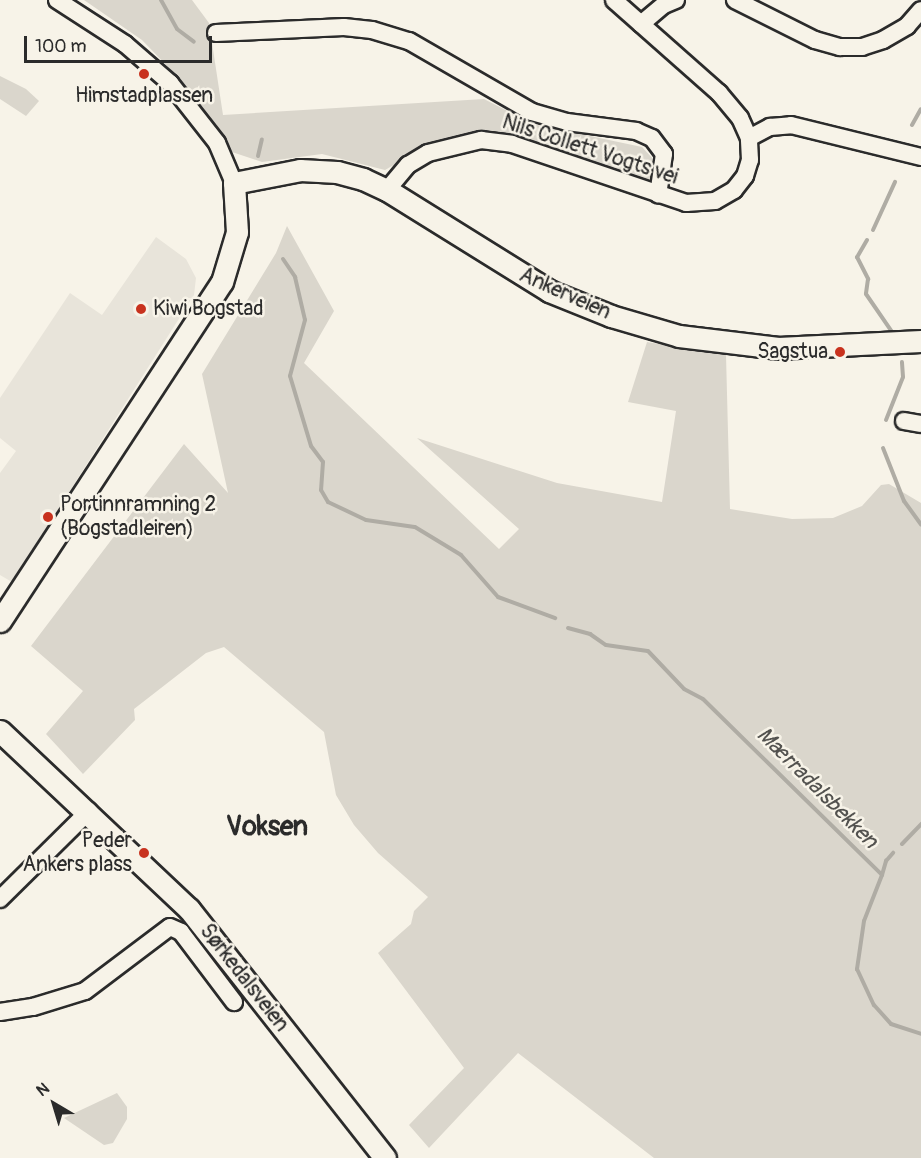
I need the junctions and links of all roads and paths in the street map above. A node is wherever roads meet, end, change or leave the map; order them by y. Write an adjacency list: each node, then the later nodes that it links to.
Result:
1 (57, 0): 10 (street)
2 (614, 0): 6 (street)
3 (676, 0): 6 (street)
4 (735, 0): 5 (street)
5 (921, 10)
6 (641, 24): 8 (street)
7 (216, 33): 12 (street)
8 (749, 138): 9 (street); 12 (street, Nils Collett Vogts vei)
9 (921, 157)
10 (234, 183): 11 (main road, Ankerveien); 16 (main road)
11 (387, 190): 12 (street, Nils Collett Vogts vei); 13 (main road, Ankerveien)
12 (658, 195)
13 (921, 341)
14 (904, 421): 15 (street)
15 (921, 424)
16 (0, 621)
17 (0, 731): 18 (main road, Sørkedalsveien)
18 (89, 811): 19 (street); 22 (main road, Sørkedalsveien)
19 (0, 899)
20 (234, 1002): 21 (street, Sørkedalsveien)
21 (0, 1012)
22 (385, 1158)

